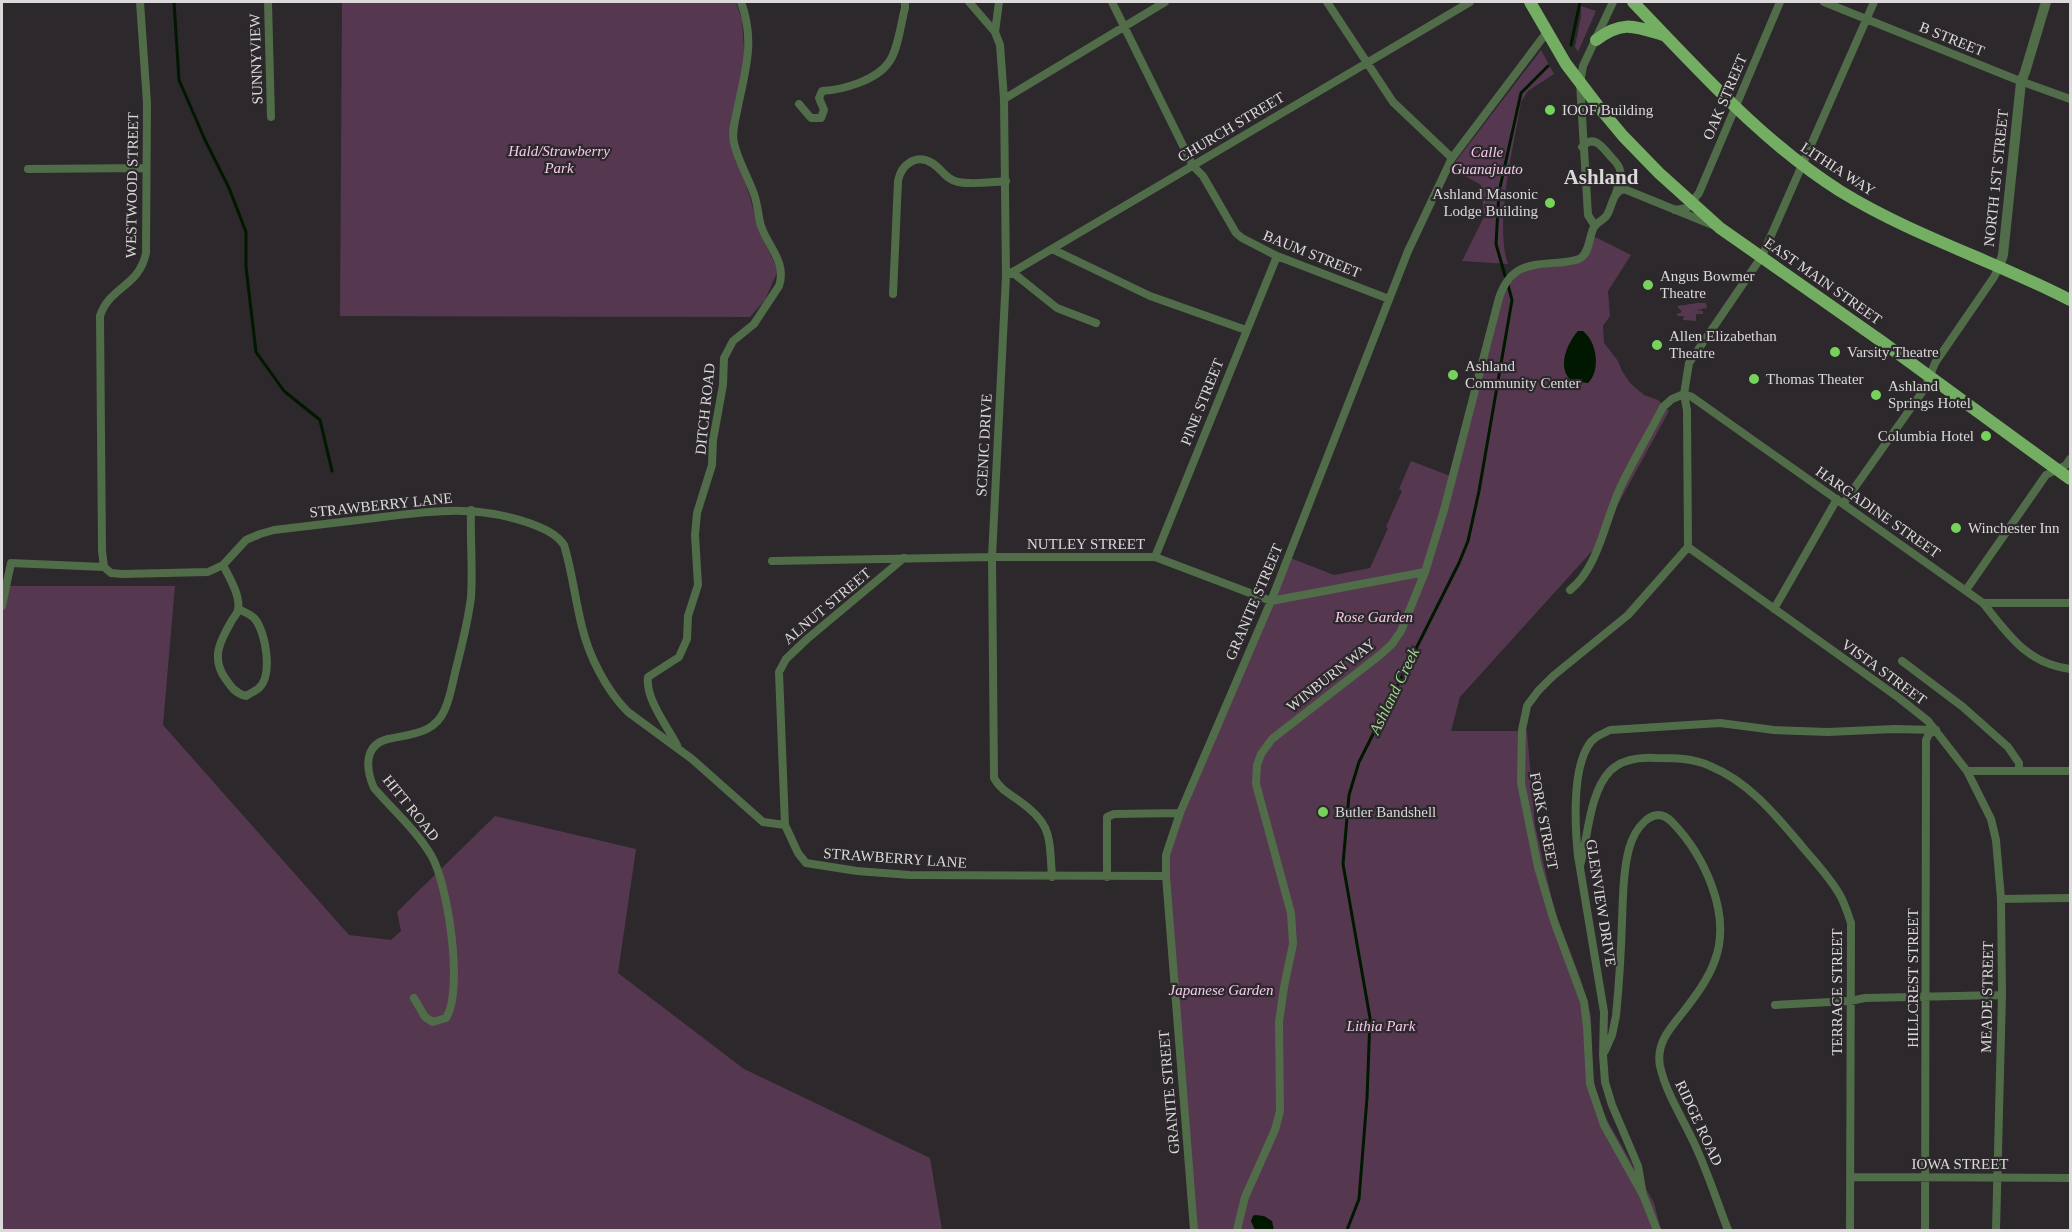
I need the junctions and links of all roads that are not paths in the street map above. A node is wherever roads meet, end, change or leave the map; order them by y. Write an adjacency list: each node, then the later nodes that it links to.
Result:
1 (140, 2): 36 (street, WESTWOOD STREET)
2 (268, 2): 31 (street, SUNNYVIEW)
3 (741, 2): 80 (street, DITCH ROAD)
4 (905, 2): 29 (street)
5 (969, 2): 20 (street, SCENIC DRIVE)
6 (999, 2): 20 (street)
7 (1112, 2): 19 (street, BAUM STREET)
8 (1165, 2): 19 (street)
9 (1327, 2): 24 (street)
10 (1470, 2): 24 (street, CHURCH STREET)
11 (1530, 2): 21 (main road, EAST MAIN STREET)
12 (1613, 2): 23 (street)
13 (1780, 2): 30 (street, OAK STREET)
14 (1824, 2): 18 (street, B STREET)
15 (1874, 2): 18 (street)
16 (2046, 2): 25 (street, NORTH 1ST STREET)
17 (1637, 6): 22 (main road, LITHIA WAY)
18 (1866, 19): 25 (street, B STREET); 34 (street)
19 (1123, 28): 27 (street); 35 (street, BAUM STREET)
20 (995, 32): 27 (street, SCENIC DRIVE)
21 (1547, 32): 26 (main road, EAST MAIN STREET); 33 (street, GRANITE STREET)
22 (1667, 37): 23 (main road); 30 (main road, LITHIA WAY)
23 (1596, 40): 26 (street)
24 (1365, 62): 33 (street); 35 (street, CHURCH STREET)
25 (2021, 82): 28 (street, B STREET); 47 (street, NORTH 1ST STREET)
26 (1580, 83): 32 (street); 40 (main road, EAST MAIN STREET)
27 (1004, 99): 38 (street, SCENIC DRIVE)
28 (2070, 99)
29 (799, 104)
30 (1736, 107): 34 (main road, LITHIA WAY); 40 (street, OAK STREET)
31 (271, 117)
32 (1582, 147): 39 (street); 42 (street)
33 (1452, 158): 50 (street, GRANITE STREET)
34 (1802, 165): 46 (street); 47 (main road, LITHIA WAY)
35 (1193, 166): 44 (street, CHURCH STREET); 45 (street, BAUM STREET)
36 (146, 168): 37 (street); 67 (street, WESTWOOD STREET)
37 (28, 169)
38 (1006, 181): 48 (street, SCENIC DRIVE); 49 (street)
39 (1616, 194): 41 (street); 42 (street, WINBURN WAY)
40 (1692, 202): 41 (street); 43 (main road, EAST MAIN STREET)
41 (1672, 210): 43 (street)
42 (1595, 226): 68 (street, WINBURN WAY)
43 (1720, 228): 46 (main road, EAST MAIN STREET)
44 (1052, 249): 48 (street, CHURCH STREET); 53 (street)
45 (1277, 256): 50 (street, BAUM STREET); 53 (street, PINE STREET)
46 (1762, 256): 54 (main road, EAST MAIN STREET); 55 (street)
47 (1999, 267): 51 (main road, LITHIA WAY); 54 (street, NORTH 1ST STREET)
48 (1009, 274): 52 (street); 62 (street, SCENIC DRIVE)
49 (893, 294)
50 (1389, 299): 71 (street, GRANITE STREET)
51 (2070, 300)
52 (1096, 323)
53 (1246, 330): 64 (street, PINE STREET)
54 (1930, 376): 57 (main road, EAST MAIN STREET); 59 (street, NORTH 1ST STREET)
55 (1684, 394): 59 (street, HARGADINE STREET); 61 (street); 69 (street)
56 (2070, 459): 57 (street)
57 (2058, 468): 58 (main road, EAST MAIN STREET); 70 (street)
58 (2070, 478)
59 (1840, 501): 70 (street, HARGADINE STREET); 76 (street, NORTH 1ST STREET)
60 (471, 510): 66 (street, STRAWBERRY LANE); 80 (street, STRAWBERRY LANE); 94 (street, HITT ROAD)
61 (1688, 548): 76 (street, VISTA STREET); 102 (street, FORK STREET)
62 (992, 557): 63 (street, NUTLEY STREET); 64 (street, NUTLEY STREET); 88 (street, SCENIC DRIVE)
63 (904, 558): 65 (street, NUTLEY STREET); 85 (street, ALNUT STREET)
64 (1155, 558): 71 (street, NUTLEY STREET)
65 (772, 561)
66 (223, 566): 67 (street); 75 (street)
67 (104, 567): 74 (street)
68 (1425, 572): 71 (street); 104 (street, WINBURN WAY)
69 (1570, 590)
70 (1966, 590): 72 (street, HARGADINE STREET)
71 (1271, 601): 84 (street, GRANITE STREET)
72 (1983, 603): 73 (street); 78 (street, HARGADINE STREET)
73 (2070, 603)
74 (2, 606)
75 (238, 609): 75 (street)
76 (1774, 609): 79 (street, VISTA STREET)
77 (1902, 661): 82 (street)
78 (2070, 669)
79 (1936, 730): 81 (street, VISTA STREET); 86 (street, GLENVIEW DRIVE); 93 (street, HILLCREST STREET)
80 (679, 748): 85 (street, STRAWBERRY LANE)
81 (1967, 771): 82 (street); 91 (street, MEADE STREET)
82 (2019, 771): 83 (street)
83 (2070, 771)
84 (1180, 813): 87 (street, GRANITE STREET); 89 (street)
85 (785, 825): 88 (street, STRAWBERRY LANE)
86 (1580, 867): 95 (street, TERRACE STREET); 97 (street, GLENVIEW DRIVE)
87 (1166, 876): 89 (street, STRAWBERRY LANE); 103 (street, GRANITE STREET)
88 (1052, 877): 89 (street, STRAWBERRY LANE)
89 (1107, 877)
90 (2070, 898): 91 (street)
91 (2001, 899): 92 (street, MEADE STREET)
92 (2002, 995): 93 (street); 100 (street, MEADE STREET)
93 (1926, 997): 95 (street); 99 (street, HILLCREST STREET)
94 (414, 998)
95 (1850, 1001): 96 (street); 98 (street, TERRACE STREET)
96 (1775, 1005)
97 (1604, 1055): 102 (street, GLENVIEW DRIVE); 106 (street, RIDGE ROAD)
98 (1850, 1177): 99 (street, IOWA STREET); 107 (street, TERRACE STREET)
99 (1925, 1178): 100 (street, IOWA STREET); 108 (street, HILLCREST STREET)
100 (1997, 1178): 101 (street, IOWA STREET); 109 (street, MEADE STREET)
101 (2070, 1178)
102 (1643, 1194): 105 (street, GLENVIEW DRIVE)
103 (1194, 1230)
104 (1237, 1230)
105 (1657, 1230)
106 (1728, 1230)
107 (1850, 1230)
108 (1925, 1230)
109 (1996, 1230)

